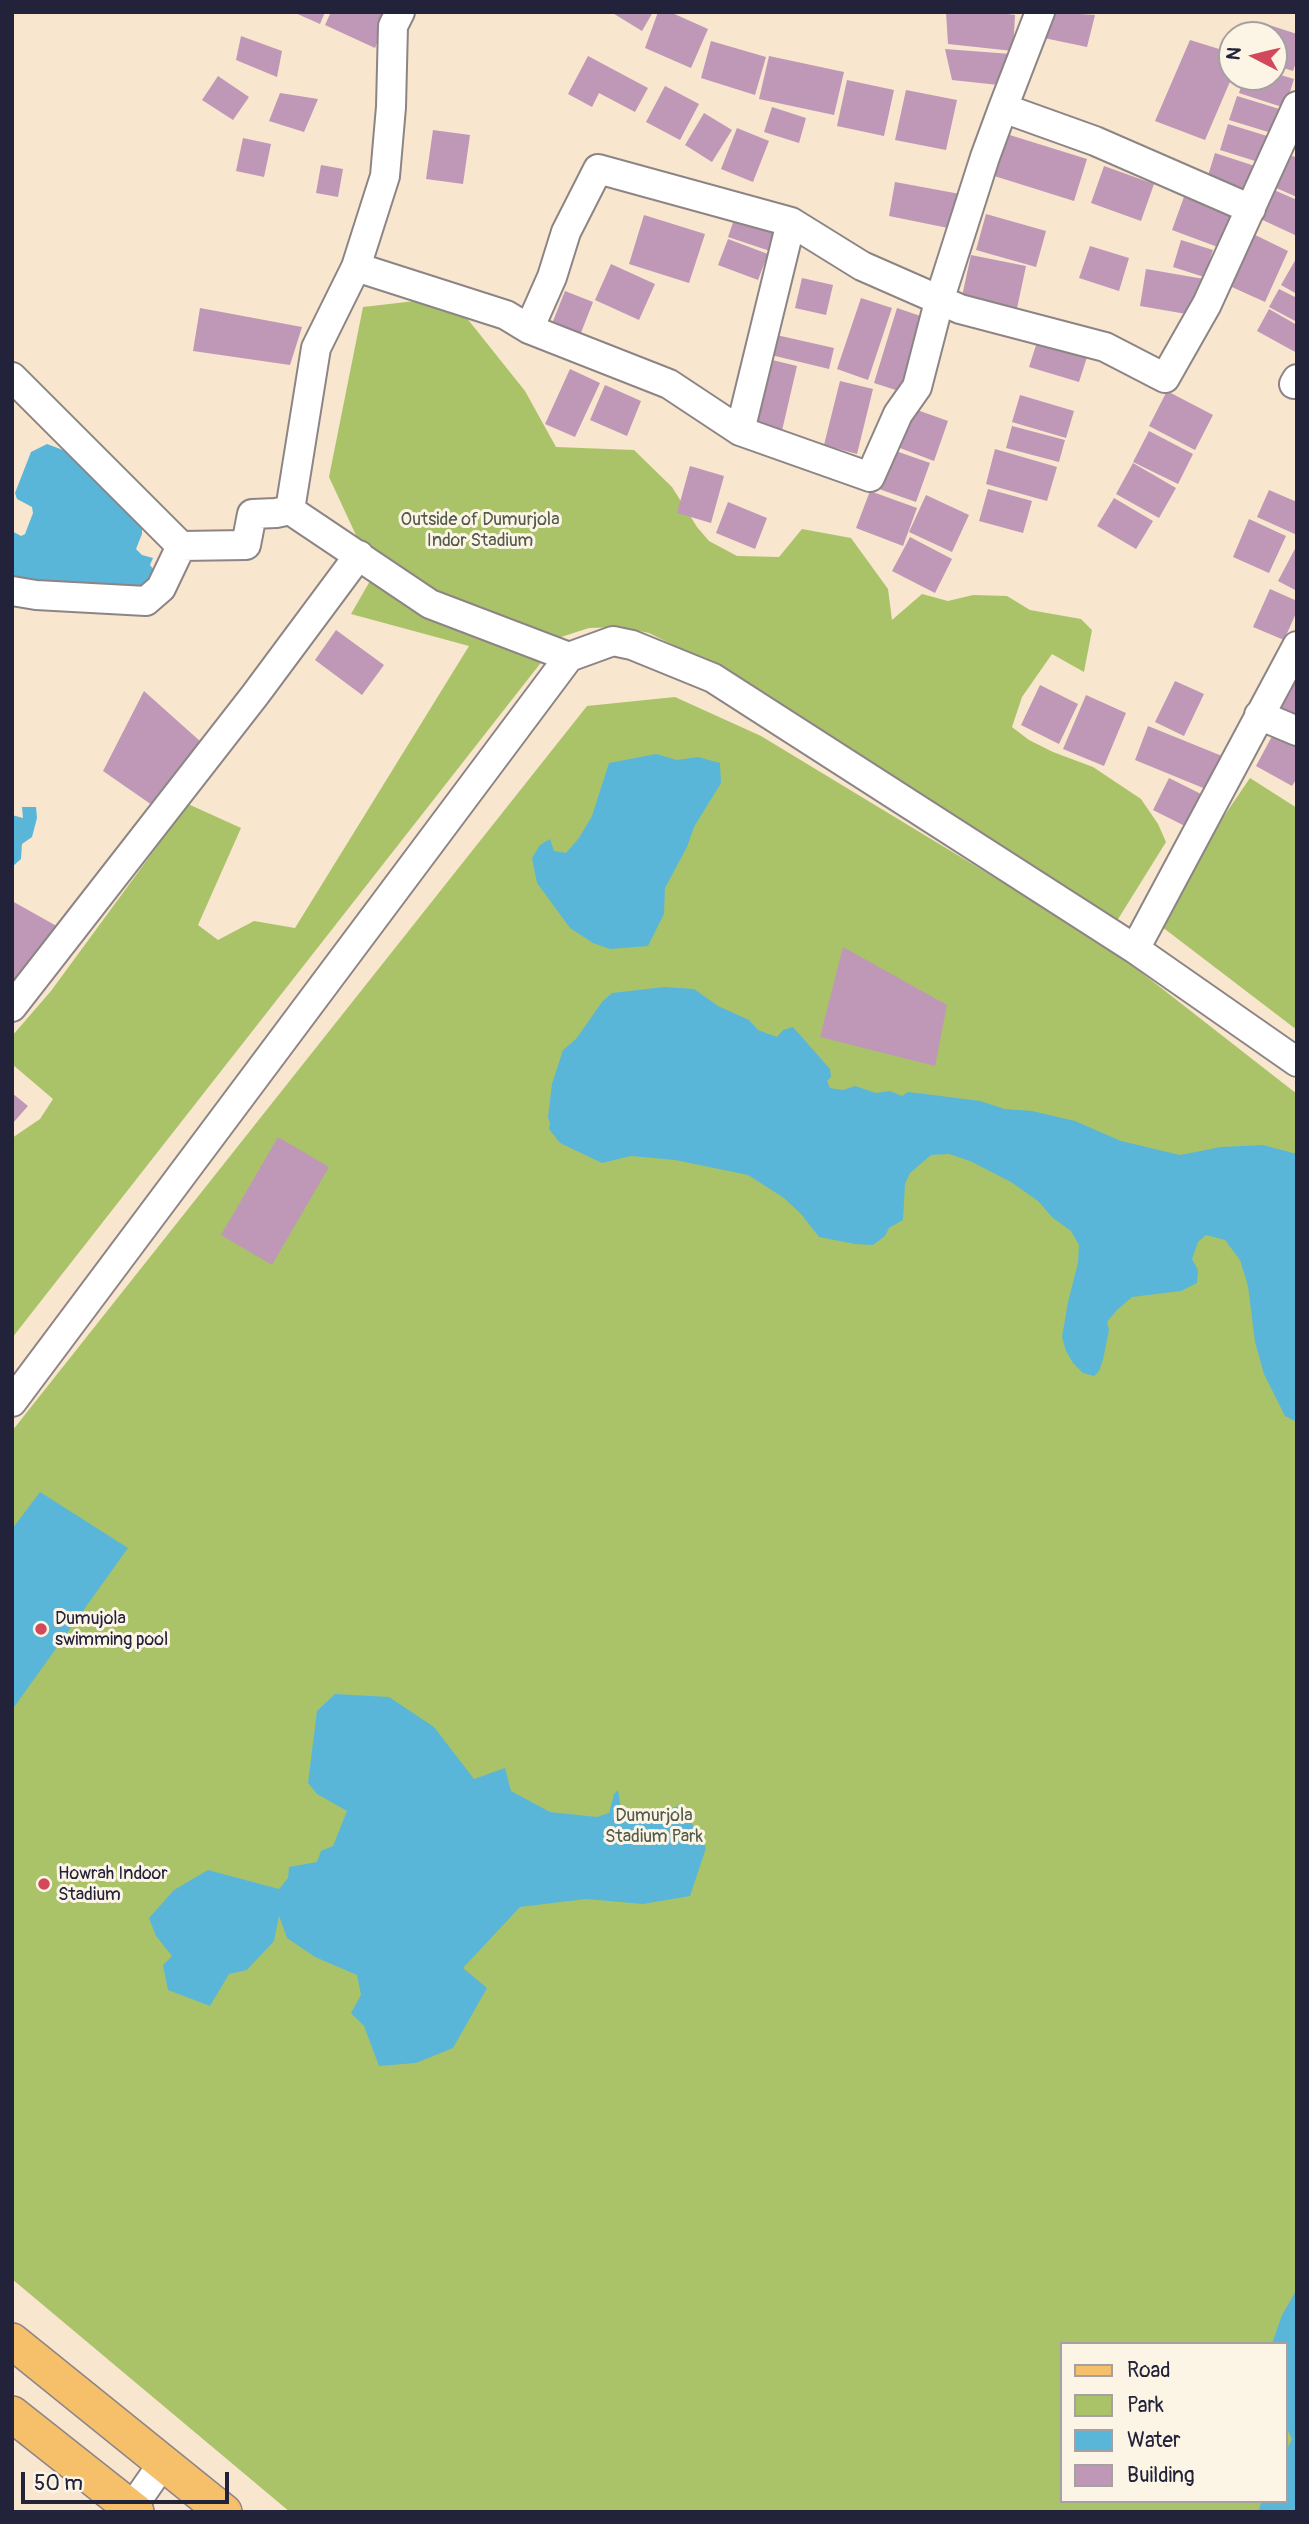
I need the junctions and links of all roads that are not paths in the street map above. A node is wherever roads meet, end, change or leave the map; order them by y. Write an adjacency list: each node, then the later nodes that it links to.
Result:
1 (400, 12): 7 (street)
2 (1040, 12): 4 (street)
3 (1297, 106): 5 (street)
4 (1003, 108): 5 (street); 8 (street)
5 (1251, 209): 8 (street)
6 (791, 222): 8 (street); 9 (street); 11 (street)
7 (356, 267): 9 (street); 12 (street)
8 (940, 298): 11 (street)
9 (530, 329): 11 (street)
10 (12, 377): 13 (street)
11 (740, 431)
12 (290, 510): 13 (street); 14 (street)
13 (181, 546): 15 (street)
14 (359, 555): 17 (street); 21 (street)
15 (12, 591)
16 (1297, 646): 18 (street)
17 (569, 657): 20 (street); 23 (street)
18 (1259, 715): 19 (street); 20 (street)
19 (1297, 731)
20 (1135, 949): 22 (street)
21 (12, 1007)
22 (1297, 1062)
23 (12, 1402)
24 (12, 2341): 26 (main road)
25 (12, 2414): 27 (main road)
26 (163, 2463): 27 (street); 28 (main road)
27 (132, 2510)
28 (224, 2512)

